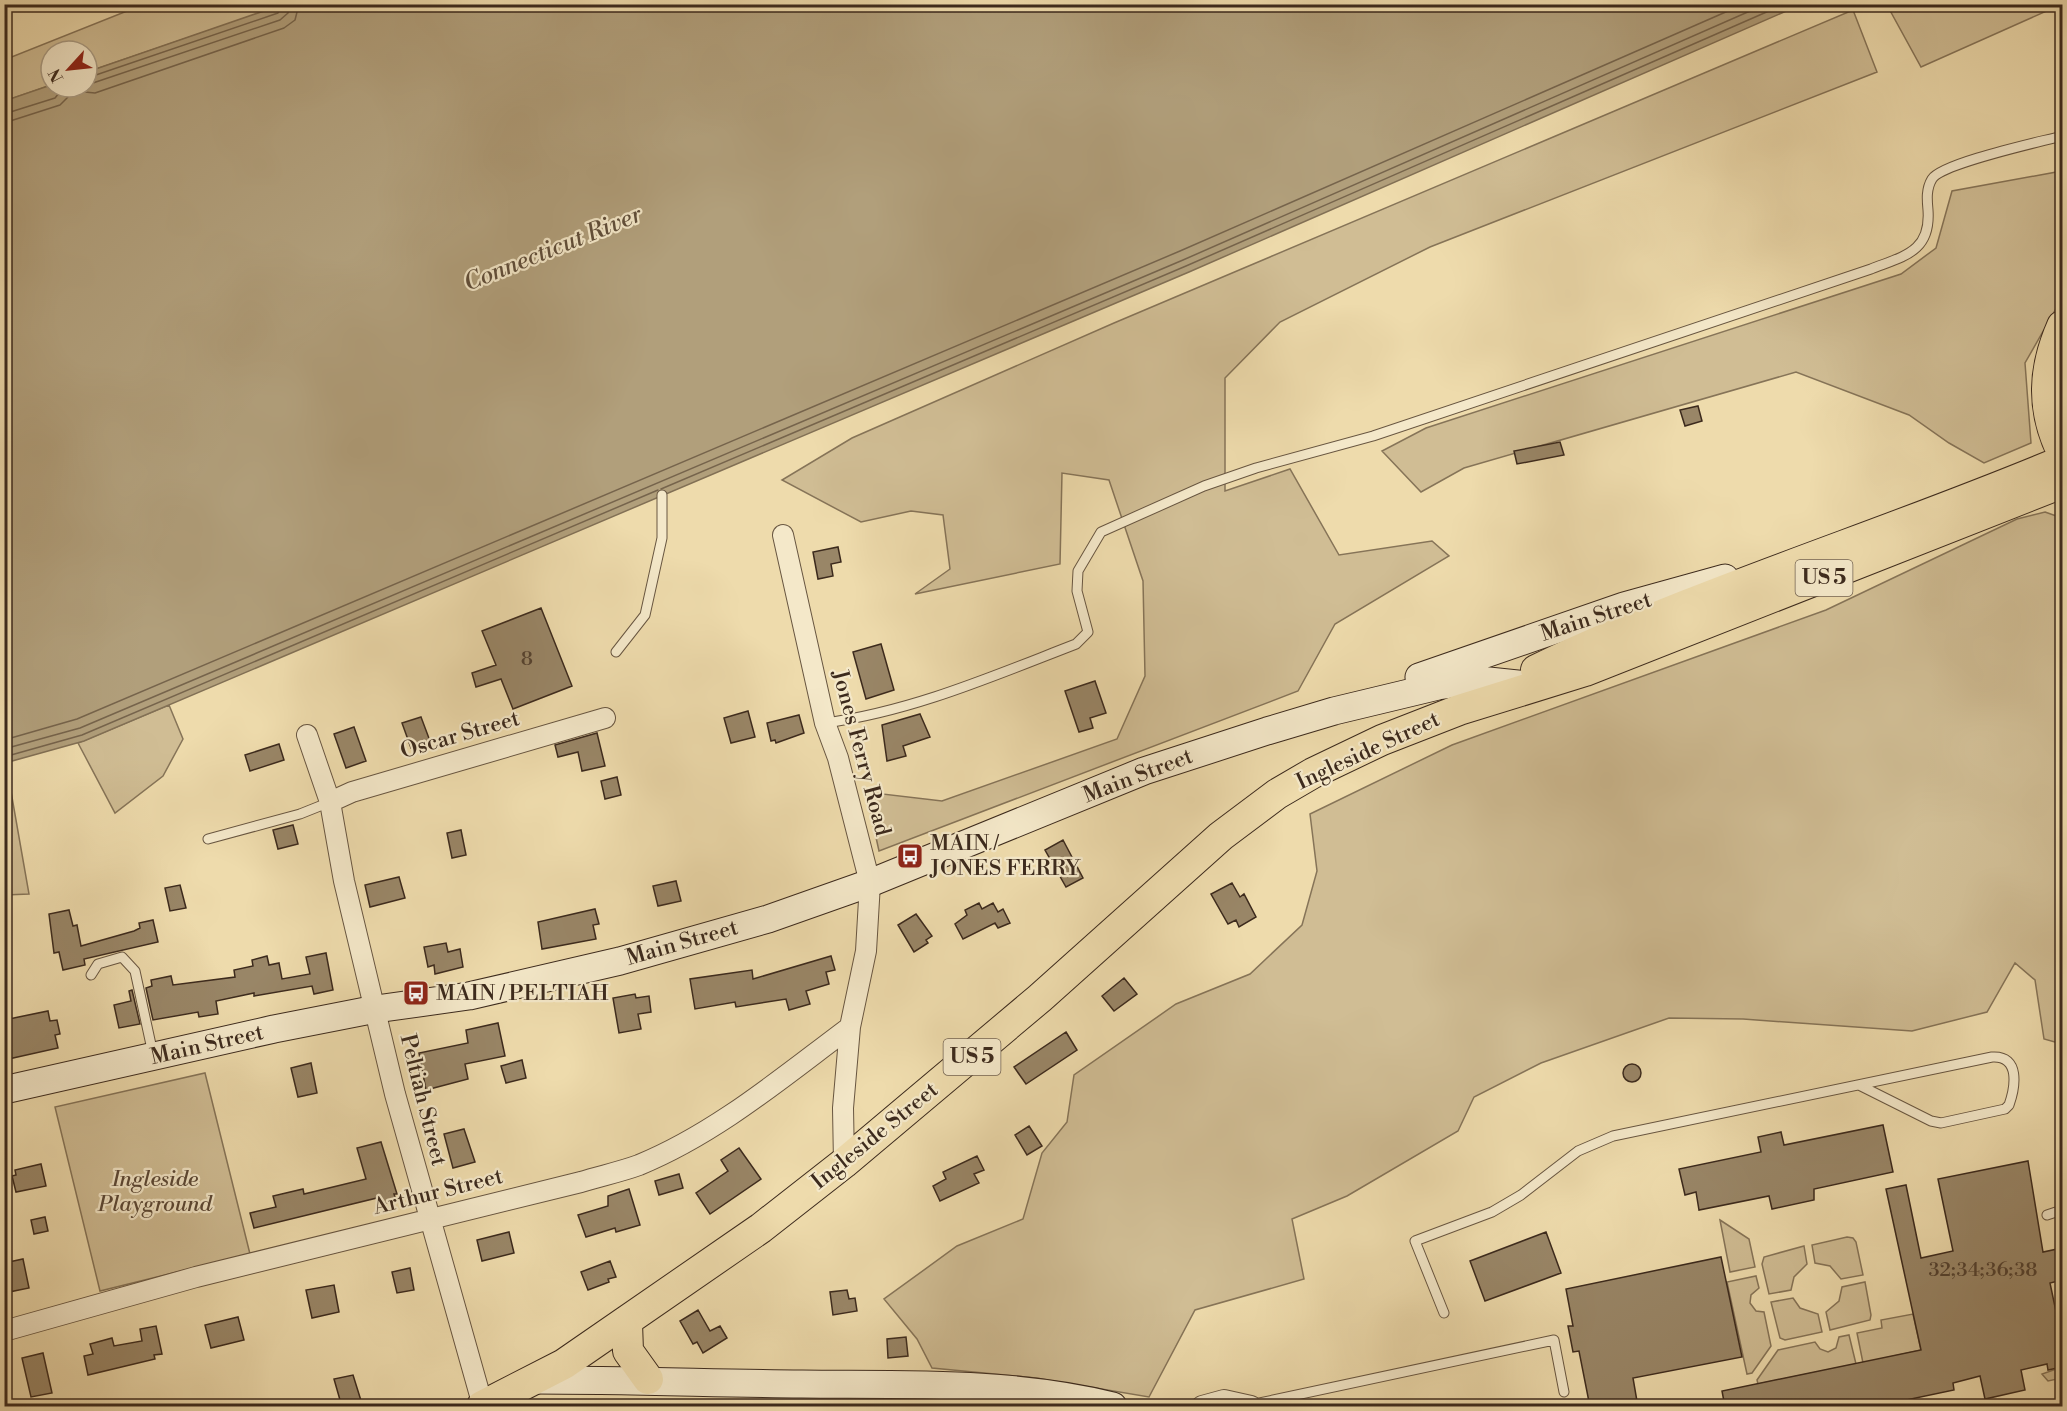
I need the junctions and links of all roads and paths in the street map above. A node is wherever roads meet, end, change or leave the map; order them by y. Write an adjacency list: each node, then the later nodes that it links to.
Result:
1 (2062, 136): 14 (lane)
2 (2062, 326): 3 (main road)
3 (2062, 452)
4 (2062, 461): 8 (main road, Main Street / US 5)
5 (2062, 483): 10 (main road, Main Street / US 5)
6 (662, 495): 9 (lane)
7 (783, 535): 14 (street, Jones Ferry Road)
8 (1863, 540): 10 (main road, Main Street / US 5); 12 (main road, Main Street)
9 (616, 652)
10 (1582, 660): 11 (main road, Ingleside Street / US 5)
11 (1525, 684): 12 (main road, Main Street); 25 (main road, Ingleside Street / US 5)
12 (1334, 711): 18 (main road, Main Street)
13 (605, 718): 16 (street, Oscar Street)
14 (825, 723): 18 (street, Jones Ferry Road)
15 (307, 735): 16 (street, Peltiah Street)
16 (330, 802): 17 (lane); 20 (street, Peltiah Street)
17 (208, 839)
18 (870, 883): 20 (main road, Main Street); 21 (street, Jones Ferry Road)
19 (91, 975): 22 (lane)
20 (376, 1009): 22 (main road, Main Street); 28 (street, Peltiah Street)
21 (850, 1027): 25 (street, Jones Ferry Road); 28 (street, Arthur Street)
22 (153, 1057): 24 (main road, Main Street)
23 (1859, 1085): 23 (lane); 29 (lane)
24 (4, 1090)
25 (844, 1163): 30 (main road, Ingleside Street / US 5)
26 (2062, 1210): 27 (lane)
27 (2047, 1215)
28 (429, 1219): 31 (street, Arthur Street); 35 (street, Peltiah Street)
29 (1444, 1313)
30 (627, 1323): 32 (main road); 33 (main road, Ingleside Street / US 5)
31 (4, 1331)
32 (648, 1379): 33 (main road); 37 (main road)
33 (534, 1380): 35 (main road, Ingleside Street / US 5)
34 (1564, 1392): 36 (lane)
35 (483, 1406)
36 (1249, 1406): 38 (street)
37 (1113, 1407)
38 (1202, 1407)

